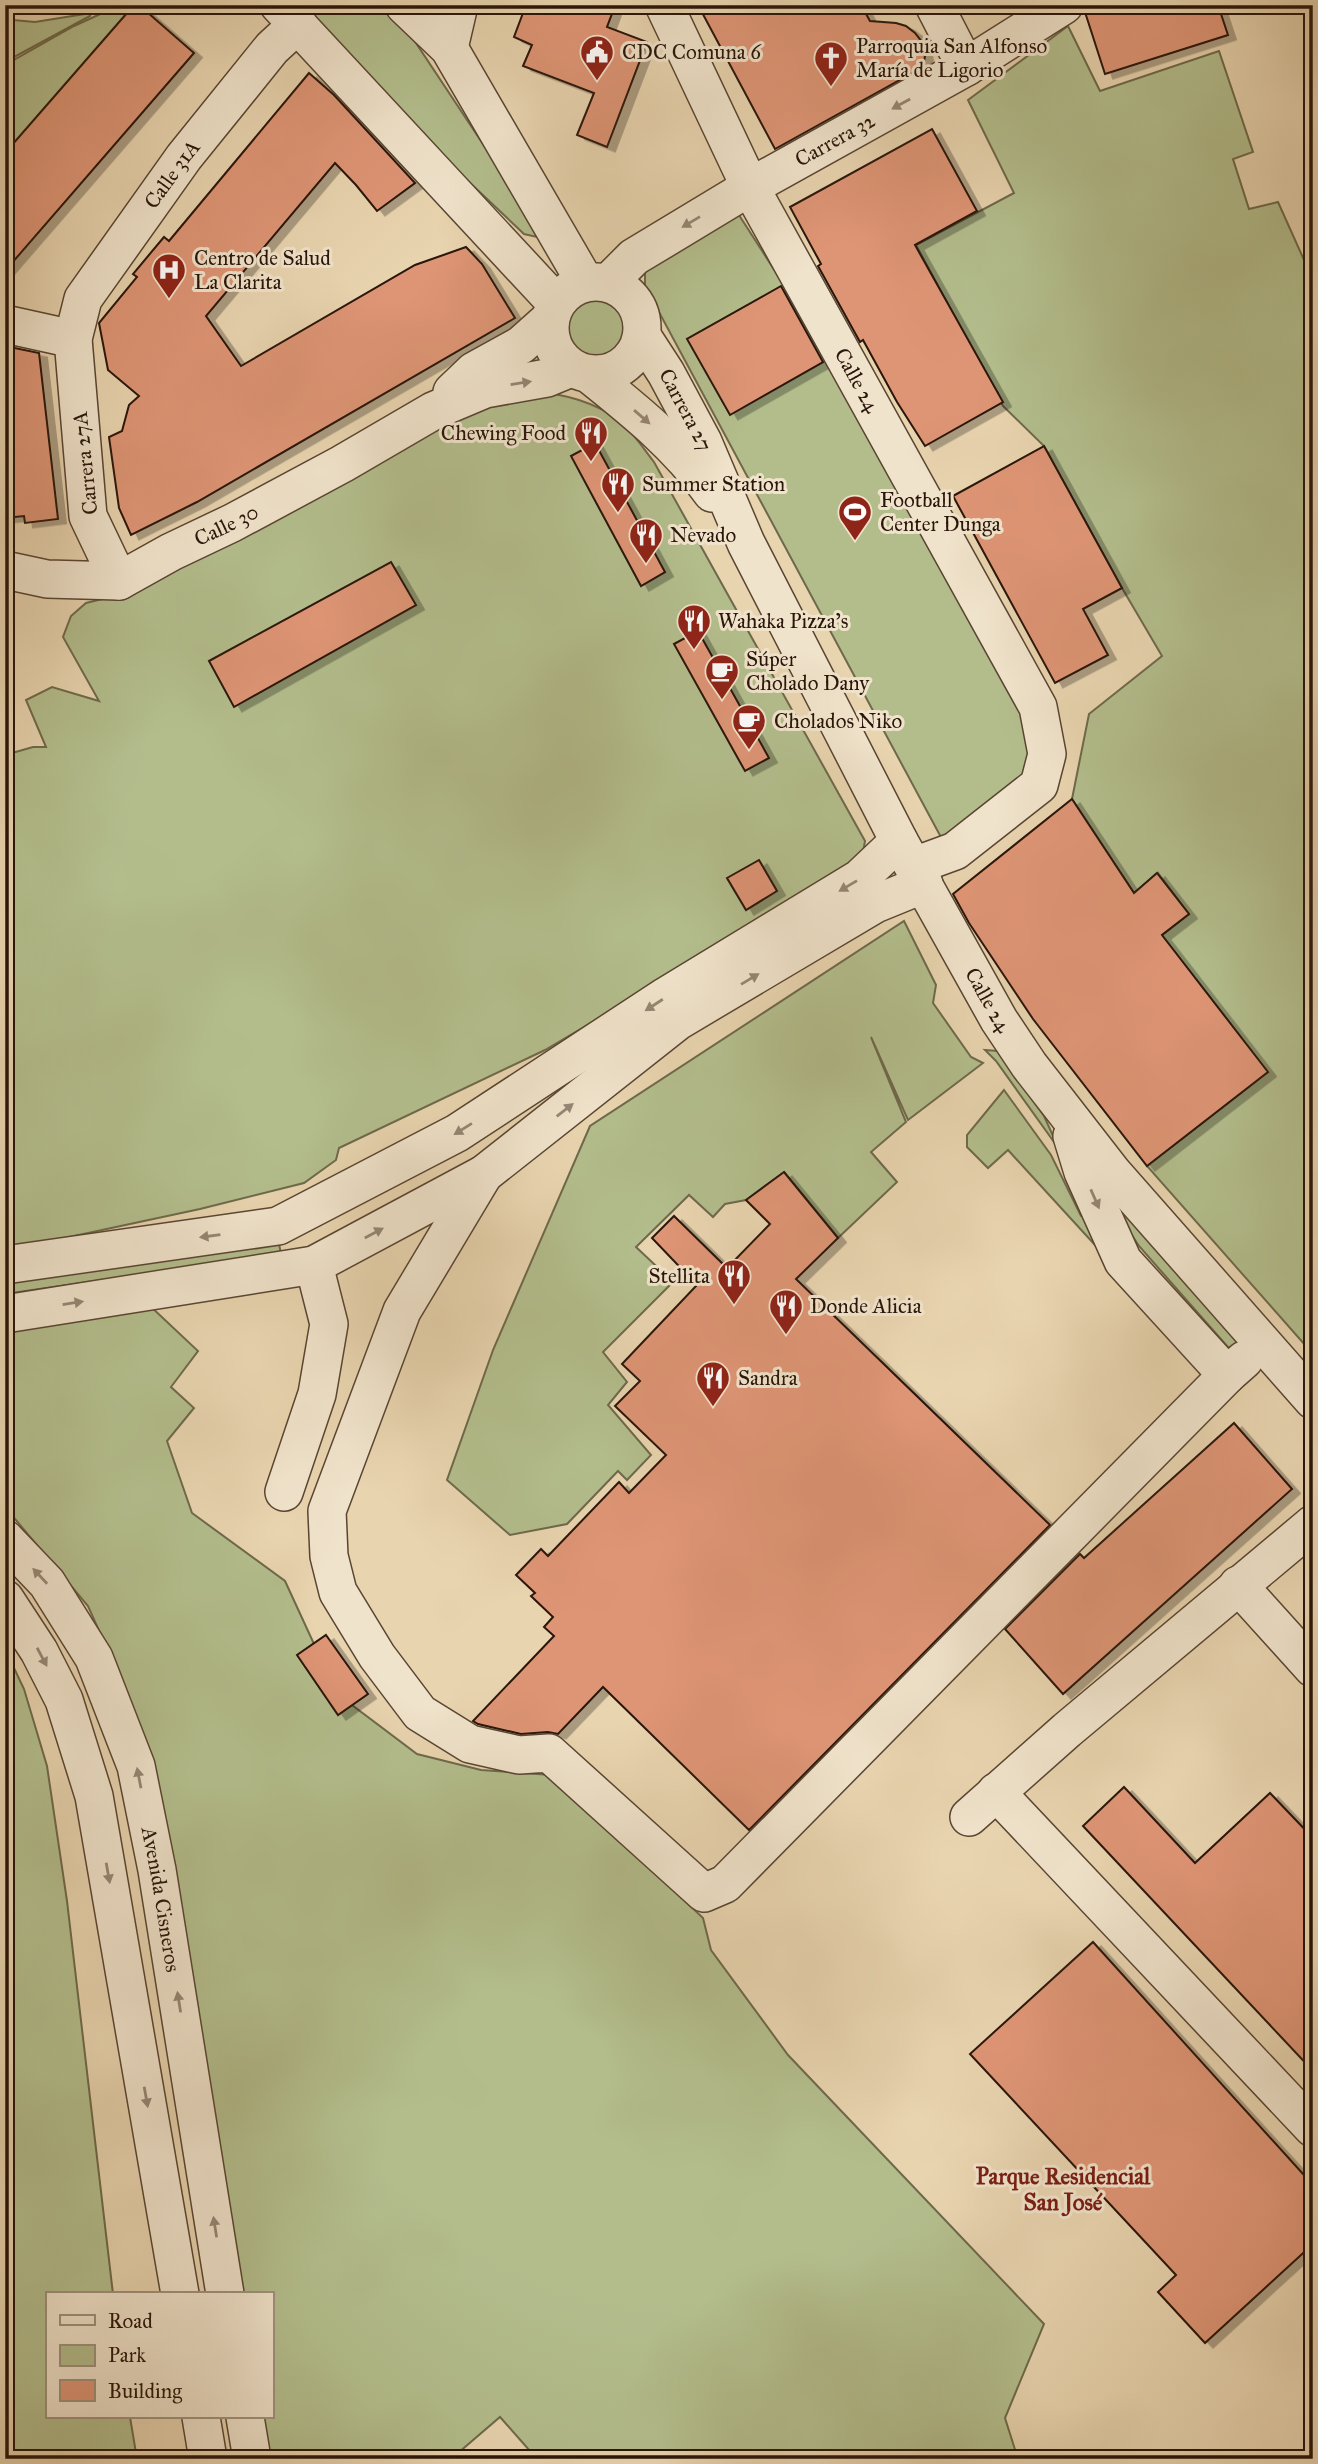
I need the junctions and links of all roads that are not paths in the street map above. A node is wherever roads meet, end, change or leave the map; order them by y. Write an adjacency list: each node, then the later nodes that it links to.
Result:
1 (404, 5): 7 (street)
2 (459, 5): 7 (street)
3 (664, 5): 9 (street, Calle 24)
4 (934, 5): 8 (street)
5 (1064, 5): 8 (street, Carrera 32)
6 (288, 14): 10 (street); 13 (street, Calle 31A)
7 (449, 48): 10 (street)
8 (967, 67): 9 (street, Carrera 32, one-way to 9)
9 (750, 187): 10 (street, Carrera 32, one-way to 10); 19 (street, Calle 24)
10 (575, 297): 12 (street); 14 (street); 15 (street, Calle 30)
11 (5, 324): 13 (street)
12 (642, 336): 14 (street); 16 (street, Carrera 27)
13 (73, 339): 18 (street, Carrera 27A)
14 (580, 371): 15 (street, Calle 30, one-way to 14); 16 (street, Carrera 27, one-way to 16)
15 (433, 411): 18 (street, Calle 30)
16 (746, 543): 19 (street, Calle 24)
17 (5, 570): 18 (street)
18 (118, 581)
19 (913, 864): 20 (street, Calle 24); 21 (street, one-way to 19); 22 (street, one-way to 22)
20 (1065, 1111): 25 (street, Calle 24); 26 (street, one-way to 26)
21 (484, 1174): 23 (street, one-way to 21); 26 (street)
22 (5, 1265)
23 (314, 1265): 24 (street, one-way to 23); 28 (street)
24 (5, 1314)
25 (1261, 1343): 26 (street); 27 (street, Calle 24)
26 (1227, 1375)
27 (1313, 1400)
28 (284, 1492)
29 (1313, 1524): 31 (street)
30 (5, 1539): 38 (street, Avenida Cisneros, one-way to 30)
31 (1238, 1586): 33 (street); 34 (street)
32 (5, 1600): 37 (street, one-way to 37)
33 (1313, 1668)
34 (996, 1792): 35 (street); 36 (street)
35 (969, 1817)
36 (1313, 2128)
37 (180, 2292)
38 (225, 2292)
39 (201, 2418): 41 (street)
40 (245, 2418): 42 (street)
41 (208, 2459)
42 (252, 2459)

